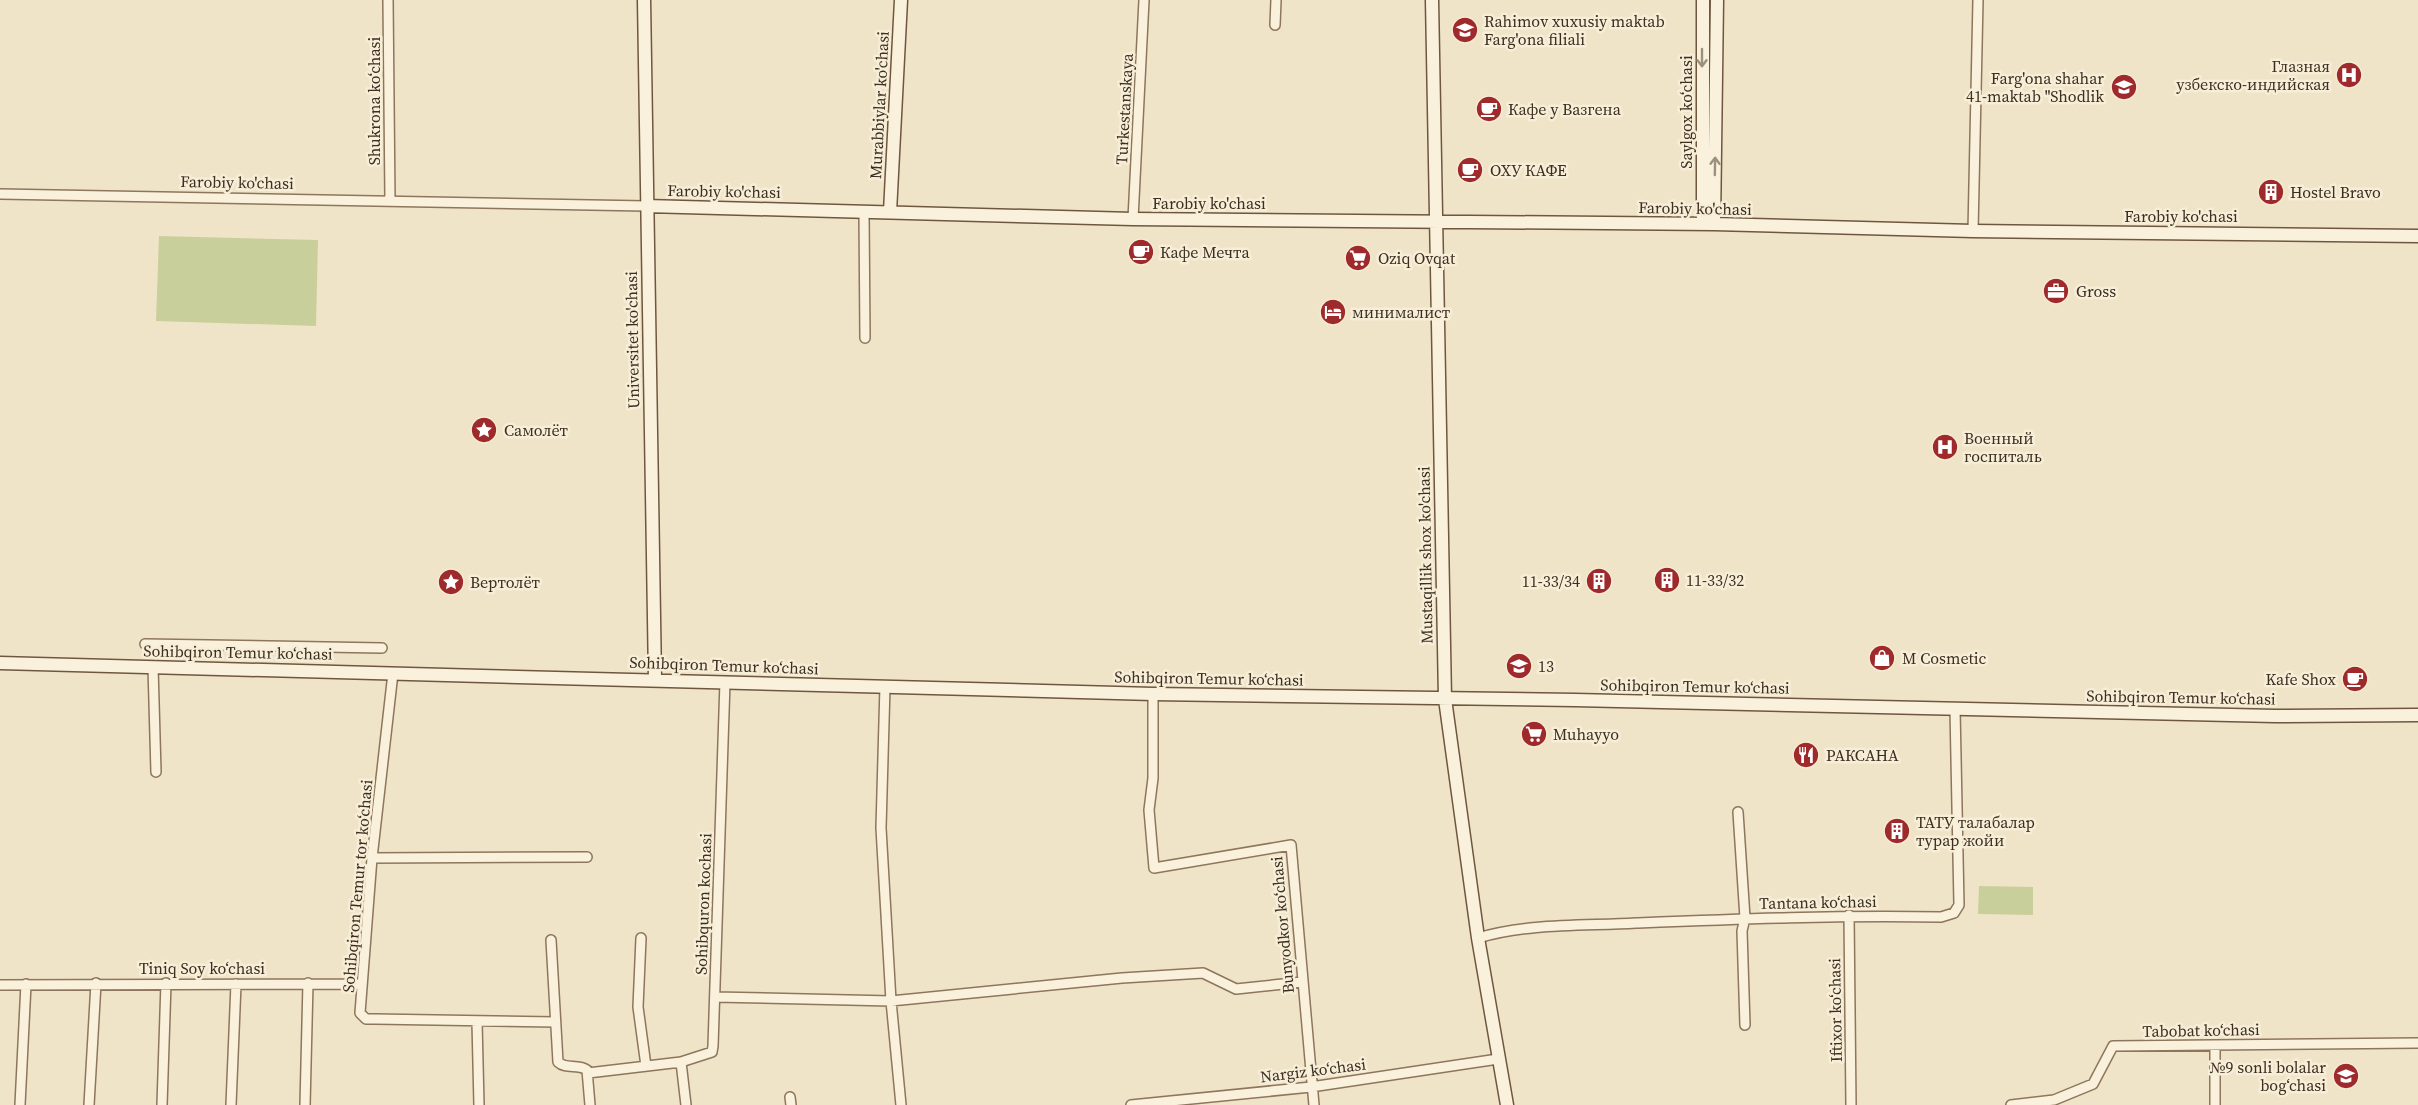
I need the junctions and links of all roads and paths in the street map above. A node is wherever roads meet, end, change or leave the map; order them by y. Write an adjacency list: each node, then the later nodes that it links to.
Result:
1 (388, 0): 12 (street, Shukrona koʻchasi)
2 (644, 0): 13 (main road, Universitet ko'chasi)
3 (901, 0): 15 (main road, Murabbiylar ko'chasi)
4 (1144, 0): 16 (street, Turkestanskaya)
5 (1276, 0): 10 (street)
6 (1432, 0): 17 (main road, Mustaqillik shox ko'chasi)
7 (1703, 0): 18 (main road, Saylgox koʻchasi, one-way to 18)
8 (1717, 0): 18 (main road, Saylgox koʻchasi, one-way to 8)
9 (1978, 0): 19 (street)
10 (1275, 25)
11 (0, 194): 12 (street, Farobiy ko'chasi)
12 (390, 201): 13 (street, Farobiy ko'chasi)
13 (646, 206): 14 (main road, Farobiy ko'chasi); 27 (main road, Universitet ko'chasi)
14 (864, 212): 15 (main road, Farobiy ko'chasi); 21 (street)
15 (891, 212): 16 (main road, Farobiy ko'chasi)
16 (1133, 219): 17 (main road, Farobiy ko'chasi)
17 (1436, 221): 18 (main road, Farobiy ko'chasi); 31 (main road, Mustaqillik shox ko'chasi)
18 (1708, 224): 19 (main road, Farobiy ko'chasi)
19 (1973, 231): 20 (main road, Farobiy ko'chasi)
20 (2418, 236)
21 (865, 338)
22 (145, 644): 23 (street)
23 (382, 648)
24 (0, 663): 25 (main road, Sohibqiron Temur koʻchasi)
25 (153, 667): 26 (main road, Sohibqiron Temur koʻchasi); 34 (street)
26 (393, 672): 27 (main road, Sohibqiron Temur koʻchasi); 37 (street, Sohibqiron Temur tor koʻchasi)
27 (656, 679): 28 (main road, Sohibqiron Temur koʻchasi)
28 (725, 682): 29 (main road, Sohibqiron Temur koʻchasi); 51 (street, Sohibquron kochasi)
29 (885, 686): 30 (main road, Sohibqiron Temur koʻchasi); 52 (street)
30 (1153, 694): 31 (main road, Sohibqiron Temur koʻchasi); 43 (street, Bunyodkor koʻchasi)
31 (1445, 699): 32 (main road, Sohibqiron Temur koʻchasi); 41 (main road, Mustaqillik shox ko'chasi)
32 (1955, 709): 33 (main road, Sohibqiron Temur koʻchasi); 38 (street, Tantana koʻchasi)
33 (2418, 715)
34 (156, 772)
35 (1738, 812): 39 (street)
36 (587, 856): 37 (street)
37 (372, 858): 49 (street, Sohibqiron Temur tor koʻchasi)
38 (1849, 915): 39 (street, Tantana koʻchasi); 76 (street, Iftixor koʻchasi)
39 (1745, 918): 41 (street, Tantana koʻchasi); 55 (street)
40 (641, 938): 60 (street)
41 (1478, 938): 58 (main road, Mustaqillik shox ko'chasi)
42 (551, 940): 54 (street)
43 (1302, 982): 52 (street); 62 (street, Bunyodkor koʻchasi)
44 (96, 983): 45 (street, Tiniq Soy koʻchasi); 47 (street, Tiniq Soy koʻchasi); 65 (street)
45 (166, 983): 48 (street, Tiniq Soy koʻchasi); 66 (street)
46 (308, 983): 48 (street, Tiniq Soy koʻchasi); 49 (street, Tiniq Soy koʻchasi); 68 (street)
47 (26, 984): 50 (street, Tiniq Soy koʻchasi); 64 (street)
48 (236, 984): 67 (street)
49 (362, 984): 53 (street, Sohibqiron Temur tor koʻchasi)
50 (0, 985)
51 (715, 997): 52 (street); 59 (street, Sohibquron kochasi)
52 (891, 1001): 72 (street)
53 (477, 1022): 54 (street, Sohibqiron Temur tor koʻchasi); 69 (street)
54 (555, 1022): 61 (street)
55 (1745, 1025)
56 (2418, 1043): 57 (street, Tabobat koʻchasi)
57 (2215, 1045): 63 (street, Tabobat koʻchasi); 78 (street)
58 (1498, 1059): 62 (street, Nargiz koʻchasi); 75 (main road, Mustaqillik shox ko'chasi)
59 (681, 1062): 60 (street); 71 (street)
60 (646, 1066): 61 (street)
61 (588, 1073): 70 (street)
62 (1311, 1087): 73 (street, Nargiz koʻchasi); 74 (street, Bunyodkor koʻchasi)
63 (2054, 1102): 77 (street, Tabobat koʻchasi)
64 (20, 1105)
65 (89, 1105)
66 (162, 1105)
67 (231, 1105)
68 (305, 1105)
69 (479, 1105)
70 (590, 1105)
71 (686, 1105)
72 (901, 1105)
73 (1131, 1105)
74 (1314, 1105)
75 (1507, 1105)
76 (1851, 1105)
77 (2011, 1105)
78 (2215, 1105)

